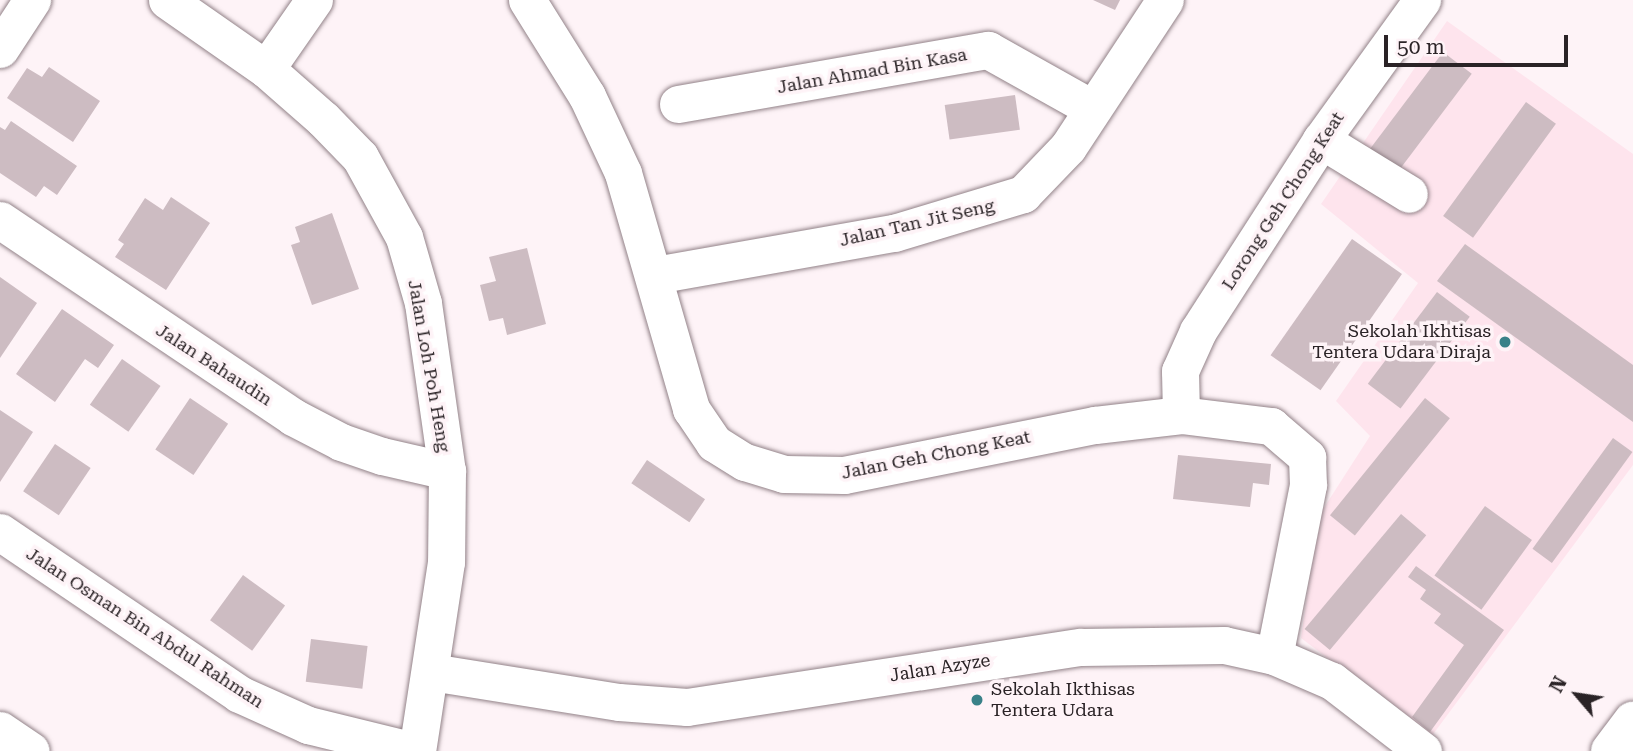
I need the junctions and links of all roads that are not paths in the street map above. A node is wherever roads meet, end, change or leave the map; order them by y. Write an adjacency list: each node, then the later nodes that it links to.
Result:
1 (32, 0): 7 (street)
2 (167, 0): 8 (street, Jalan Loh Poh Heng)
3 (314, 0): 8 (street)
4 (527, 0): 14 (street, Jalan Geh Chong Keat)
5 (1165, 0): 10 (street, Jalan Tan Jit Seng)
6 (1422, 0): 11 (street, Lorong Geh Chong Keat)
7 (0, 49)
8 (266, 69): 16 (street, Jalan Loh Poh Heng)
9 (678, 104): 10 (street, Jalan Ahmad Bin Kasa)
10 (1093, 110): 14 (street, Jalan Tan Jit Seng)
11 (1321, 140): 12 (street); 15 (street, Lorong Geh Chong Keat)
12 (1409, 194)
13 (0, 220): 16 (street, Jalan Bahaudin)
14 (655, 275): 15 (street, Jalan Geh Chong Keat)
15 (1181, 415): 18 (street, Jalan Geh Chong Keat)
16 (447, 471): 19 (street, Jalan Loh Poh Heng)
17 (0, 532): 23 (street, Jalan Osman Bin Abdul Rahman)
18 (1274, 656): 19 (street, Jalan Azyze); 24 (street, Jalan Azyze)
19 (431, 672): 23 (street, Jalan Loh Poh Heng)
20 (1633, 721): 25 (main road)
21 (0, 730): 22 (street)
22 (31, 751)
23 (416, 751)
24 (1423, 751)
25 (1610, 751)

